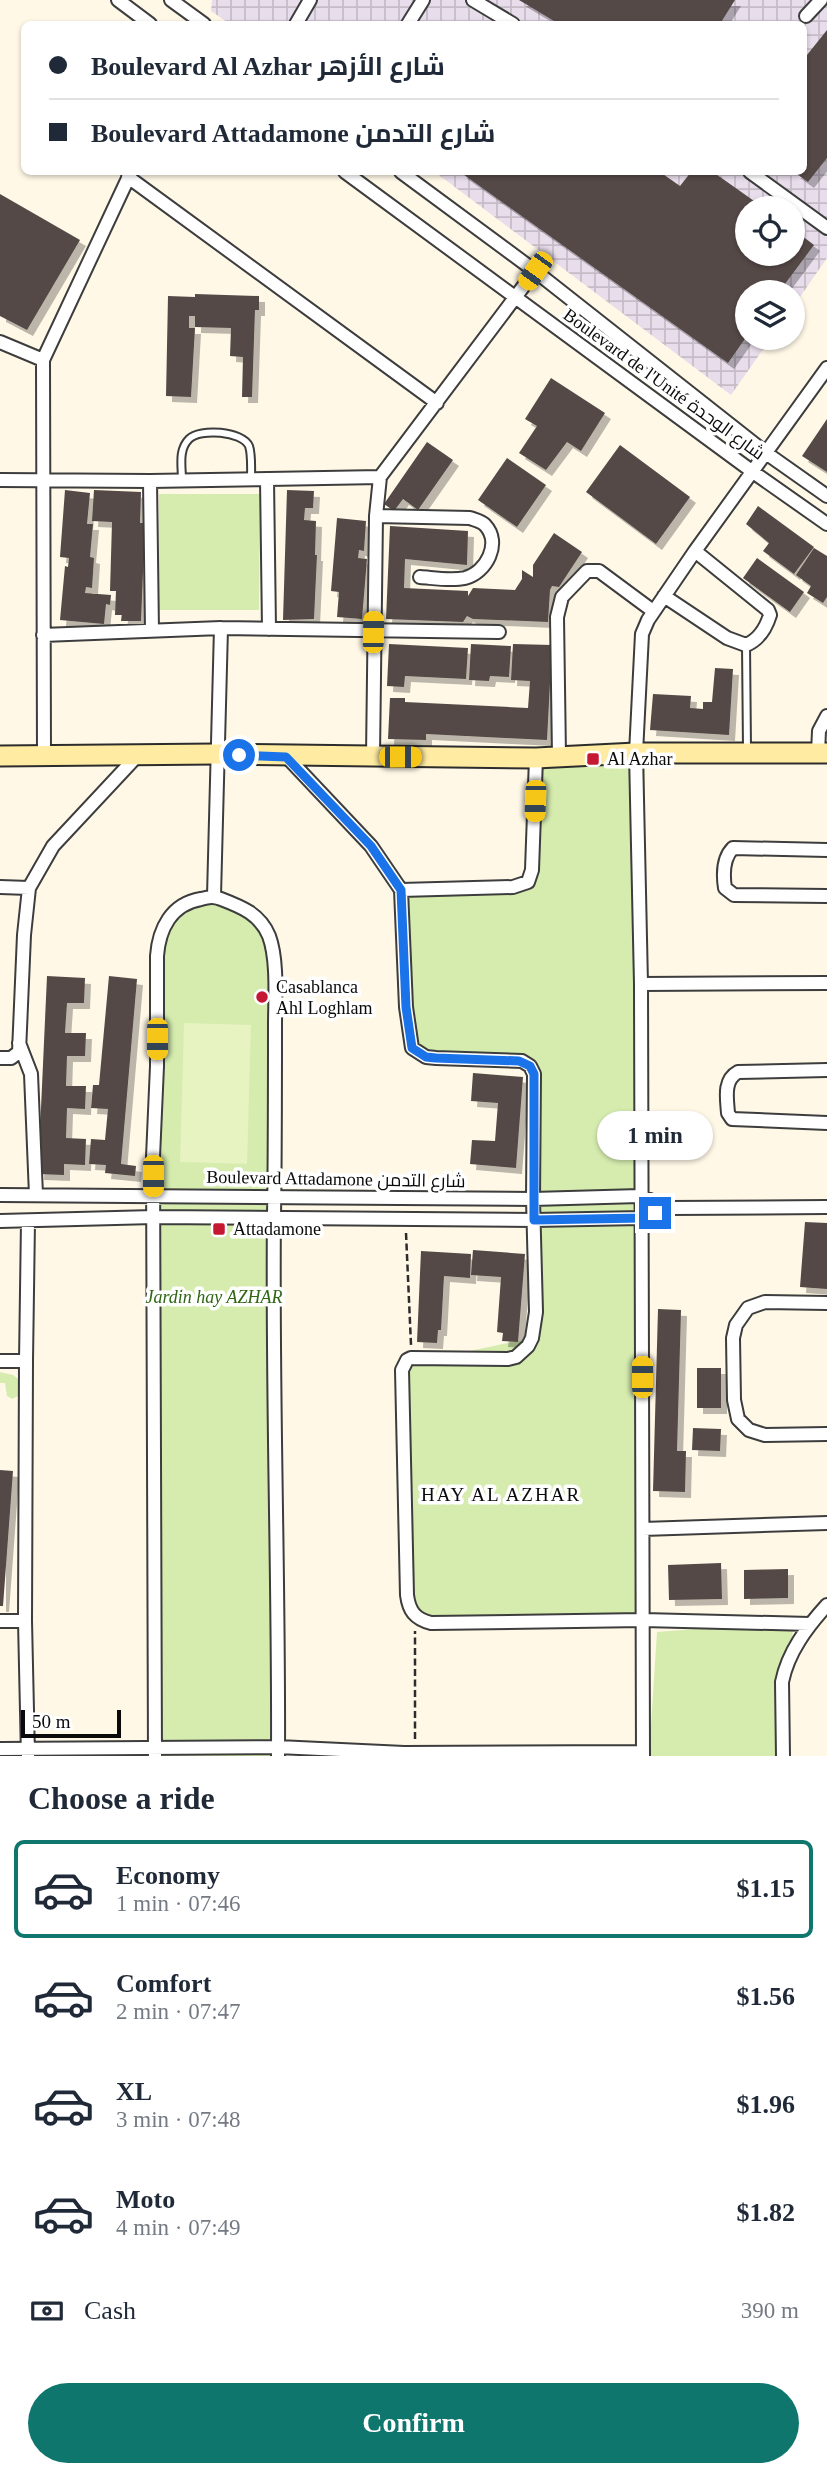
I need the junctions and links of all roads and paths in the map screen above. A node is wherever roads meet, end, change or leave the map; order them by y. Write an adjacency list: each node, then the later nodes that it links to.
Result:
1 (118, 0): 10 (street)
2 (171, 0): 8 (street)
3 (194, 0): 8 (street)
4 (310, 0): 12 (street)
5 (423, 0): 13 (street)
6 (473, 0): 14 (street)
7 (821, 0): 9 (street)
8 (192, 15): 11 (street)
9 (803, 20)
10 (146, 21)
11 (200, 21)
12 (298, 21)
13 (410, 21)
14 (508, 21)
15 (130, 175): 24 (street)
16 (131, 175): 26 (street)
17 (349, 175): 22 (street, Boulevard de l'Unité شارع الوحدة)
18 (405, 175): 21 (street, Boulevard de l'Unité شارع الوحدة)
19 (754, 175): 20 (street)
20 (827, 228)
21 (535, 271): 22 (street); 27 (street, Boulevard de l'Unité شارع الوحدة)
22 (516, 297): 26 (street); 28 (street, Boulevard de l'Unité شارع الوحدة)
23 (0, 342): 24 (street)
24 (43, 360): 33 (street)
25 (827, 368): 27 (street)
26 (437, 403): 29 (street)
27 (766, 453): 28 (street); 36 (street, Boulevard de l'Unité شارع الوحدة)
28 (753, 472): 38 (street, Boulevard de l'Unité شارع الوحدة); 39 (street)
29 (380, 477): 31 (street); 37 (street)
30 (251, 479): 31 (street); 35 (street); 35 (lane)
31 (267, 479): 44 (street)
32 (0, 480): 33 (street)
33 (43, 481): 34 (street); 48 (street)
34 (150, 481): 35 (street); 45 (street)
35 (182, 481)
36 (827, 496)
37 (376, 516): 40 (street); 46 (street)
38 (827, 524)
39 (695, 551): 41 (street); 49 (street)
40 (420, 577)
41 (664, 596): 42 (street); 49 (street)
42 (653, 611): 51 (street); 59 (street)
43 (221, 628): 44 (street); 45 (street); 54 (street)
44 (268, 629): 46 (street)
45 (152, 631): 48 (street)
46 (373, 632): 47 (street); 58 (street)
47 (499, 632)
48 (43, 635): 57 (street)
49 (746, 645): 52 (lane)
50 (827, 716): 53 (street)
51 (636, 753): 52 (main road); 59 (main road); 69 (street)
52 (747, 753): 53 (main road)
53 (822, 753)
54 (216, 754): 55 (main road); 60 (main road); 66 (street)
55 (138, 755): 57 (main road); 64 (street)
56 (0, 756): 57 (main road)
57 (44, 756)
58 (373, 756): 60 (main road); 61 (main road)
59 (559, 756): 61 (main road)
60 (286, 757): 65 (street)
61 (536, 758): 65 (street)
62 (827, 850): 67 (street)
63 (0, 887): 64 (street)
64 (29, 888): 70 (street)
65 (401, 890): 79 (street)
66 (214, 896): 74 (street); 78 (street)
67 (827, 896)
68 (827, 984): 69 (street)
69 (641, 985): 77 (street)
70 (19, 1043): 71 (street); 76 (street)
71 (0, 1058)
72 (827, 1070): 73 (street)
73 (827, 1123)
74 (153, 1194): 76 (street, Boulevard Attadamone شارع التدمن); 78 (street, Boulevard Attadamone شارع التدمن); 82 (street)
75 (0, 1195): 76 (street, Boulevard Attadamone شارع التدمن)
76 (36, 1195)
77 (640, 1196): 79 (street, Boulevard Attadamone شارع التدمن); 81 (street, Boulevard Attadamone شارع التدمن); 84 (street)
78 (274, 1197): 79 (street, Boulevard Attadamone شارع التدمن); 83 (street)
79 (533, 1199): 86 (street)
80 (827, 1207): 81 (street, Boulevard Attadamone شارع التدمن)
81 (669, 1208): 84 (street, Boulevard Attadamone شارع التدمن)
82 (154, 1217): 83 (street, Boulevard Attadamone شارع التدمن); 88 (street, Boulevard Attadamone شارع التدمن); 106 (street)
83 (274, 1218): 85 (street, Boulevard Attadamone شارع التدمن); 104 (street)
84 (642, 1218): 86 (street, Boulevard Attadamone شارع التدمن); 95 (street)
85 (405, 1219): 86 (street, Boulevard Attadamone شارع التدمن); 90 (path)
86 (534, 1220): 90 (street)
87 (0, 1221): 88 (street, Boulevard Attadamone شارع التدمن)
88 (28, 1221): 91 (street)
89 (827, 1303): 93 (street)
90 (411, 1359): 97 (street)
91 (26, 1360): 92 (street); 100 (street)
92 (0, 1361)
93 (827, 1434)
94 (827, 1523): 95 (street)
95 (643, 1529): 98 (street)
96 (827, 1605): 101 (street)
97 (416, 1617): 98 (street); 107 (path)
98 (643, 1620): 101 (street); 108 (street)
99 (0, 1621): 100 (street)
100 (25, 1621): 105 (street)
101 (810, 1624): 109 (street)
102 (0, 1749): 105 (street)
103 (92, 1752): 105 (street); 106 (street)
104 (278, 1752): 106 (street); 107 (street)
105 (28, 1753)
106 (155, 1753)
107 (407, 1754): 108 (street)
108 (643, 1754)
109 (783, 1756)

